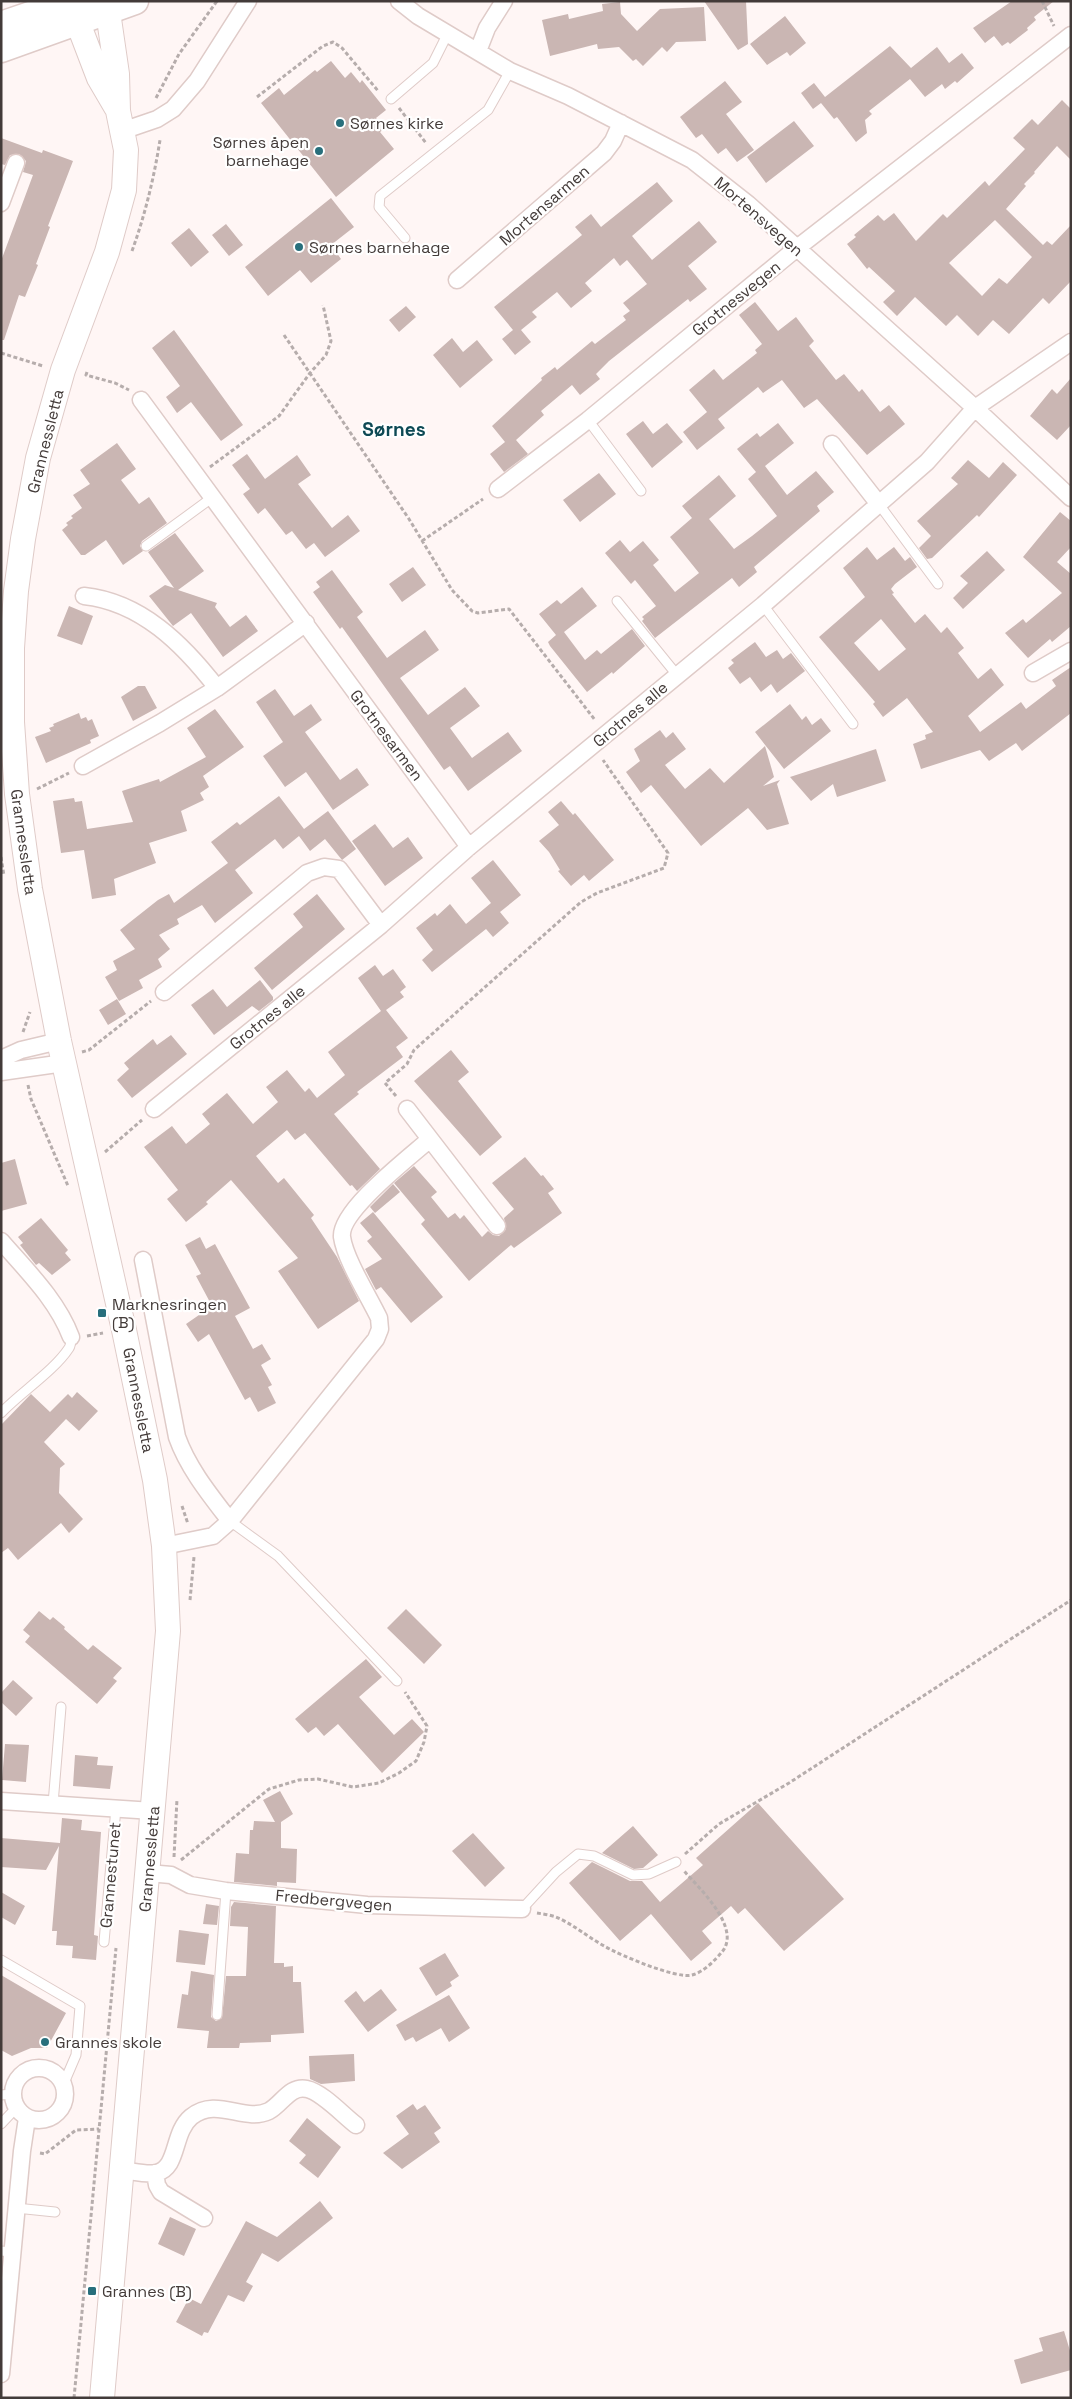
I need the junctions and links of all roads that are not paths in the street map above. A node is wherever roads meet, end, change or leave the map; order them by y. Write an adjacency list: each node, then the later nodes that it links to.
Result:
1 (136, 1): 5 (main road)
2 (248, 1): 13 (street)
3 (399, 1): 7 (street, Mortensvegen)
4 (504, 1): 10 (street)
5 (88, 8): 6 (main road); 9 (main road); 13 (main road, Grannessletta); 13 (main road, Grannessletta)
6 (1, 25)
7 (448, 33): 10 (street, Mortensvegen); 12 (lane)
8 (1071, 35): 18 (street, Grotnesvegen)
9 (1, 49)
10 (478, 51): 11 (street, Mortensvegen)
11 (510, 71): 14 (street, Mortensvegen); 17 (lane)
12 (391, 99)
13 (120, 121): 45 (main road, Grannessletta)
14 (621, 123): 18 (street, Mortensvegen); 19 (street, Mortensarmen)
15 (16, 163): 16 (street)
16 (1, 203)
17 (405, 238)
18 (797, 248): 22 (street, Mortensvegen); 23 (street, Grotnesvegen)
19 (457, 280)
20 (1071, 342): 22 (street)
21 (141, 400): 27 (street, Grotnesarmen)
22 (976, 408): 28 (street, Mortensvegen); 29 (street, Grotnes alle)
23 (588, 420): 25 (street, Grotnesvegen); 26 (lane)
24 (832, 444): 29 (street)
25 (498, 489)
26 (641, 490)
27 (214, 497): 30 (lane); 35 (street, Grotnesarmen)
28 (1071, 498)
29 (878, 504): 31 (lane); 34 (street, Grotnes alle)
30 (146, 546)
31 (938, 584)
32 (84, 596): 39 (street)
33 (617, 601): 38 (lane)
34 (763, 604): 38 (street, Grotnes alle); 40 (lane)
35 (306, 623): 39 (street); 42 (street, Grotnesarmen)
36 (1071, 651): 37 (street)
37 (1033, 673)
38 (677, 675): 42 (street, Grotnes alle)
39 (217, 688): 41 (street)
40 (854, 724)
41 (83, 766)
42 (469, 848): 43 (street, Grotnes alle)
43 (381, 924): 44 (street); 48 (street, Grotnes alle)
44 (164, 992)
45 (67, 1052): 46 (street); 47 (street); 57 (main road, Grannessletta)
46 (1, 1059)
47 (1, 1072)
48 (154, 1109)
49 (407, 1109): 50 (street)
50 (430, 1139): 51 (street); 56 (street)
51 (497, 1226)
52 (1, 1241): 54 (street)
53 (143, 1260): 56 (street, Grannessletta)
54 (71, 1337): 55 (lane)
55 (1, 1412)
56 (230, 1521): 57 (street); 58 (lane)
57 (164, 1546): 63 (main road, Grannessletta)
58 (398, 1681)
59 (61, 1707): 61 (lane)
60 (1, 1801): 61 (street, Grannestunet)
61 (53, 1804): 62 (street, Grannestunet)
62 (116, 1808): 63 (street, Grannestunet); 68 (lane, Grannestunet)
63 (153, 1811): 65 (main road, Grannessletta)
64 (676, 1862): 67 (lane)
65 (160, 1874): 66 (street, Fredbergvegen); 75 (main road, Grannessletta)
66 (226, 1891): 67 (street, Fredbergvegen); 70 (lane)
67 (522, 1909)
68 (104, 1942)
69 (1, 1960): 71 (lane)
70 (216, 2015)
71 (64, 2082): 72 (street); 72 (street)
72 (14, 2104): 73 (lane); 77 (street)
73 (1, 2124)
74 (356, 2125): 76 (street)
75 (121, 2170): 76 (street); 82 (main road, Grannessletta)
76 (155, 2173): 79 (street)
77 (16, 2208): 78 (lane); 80 (street)
78 (55, 2212)
79 (204, 2218)
80 (6, 2251): 81 (street)
81 (1, 2374)
82 (102, 2398)

